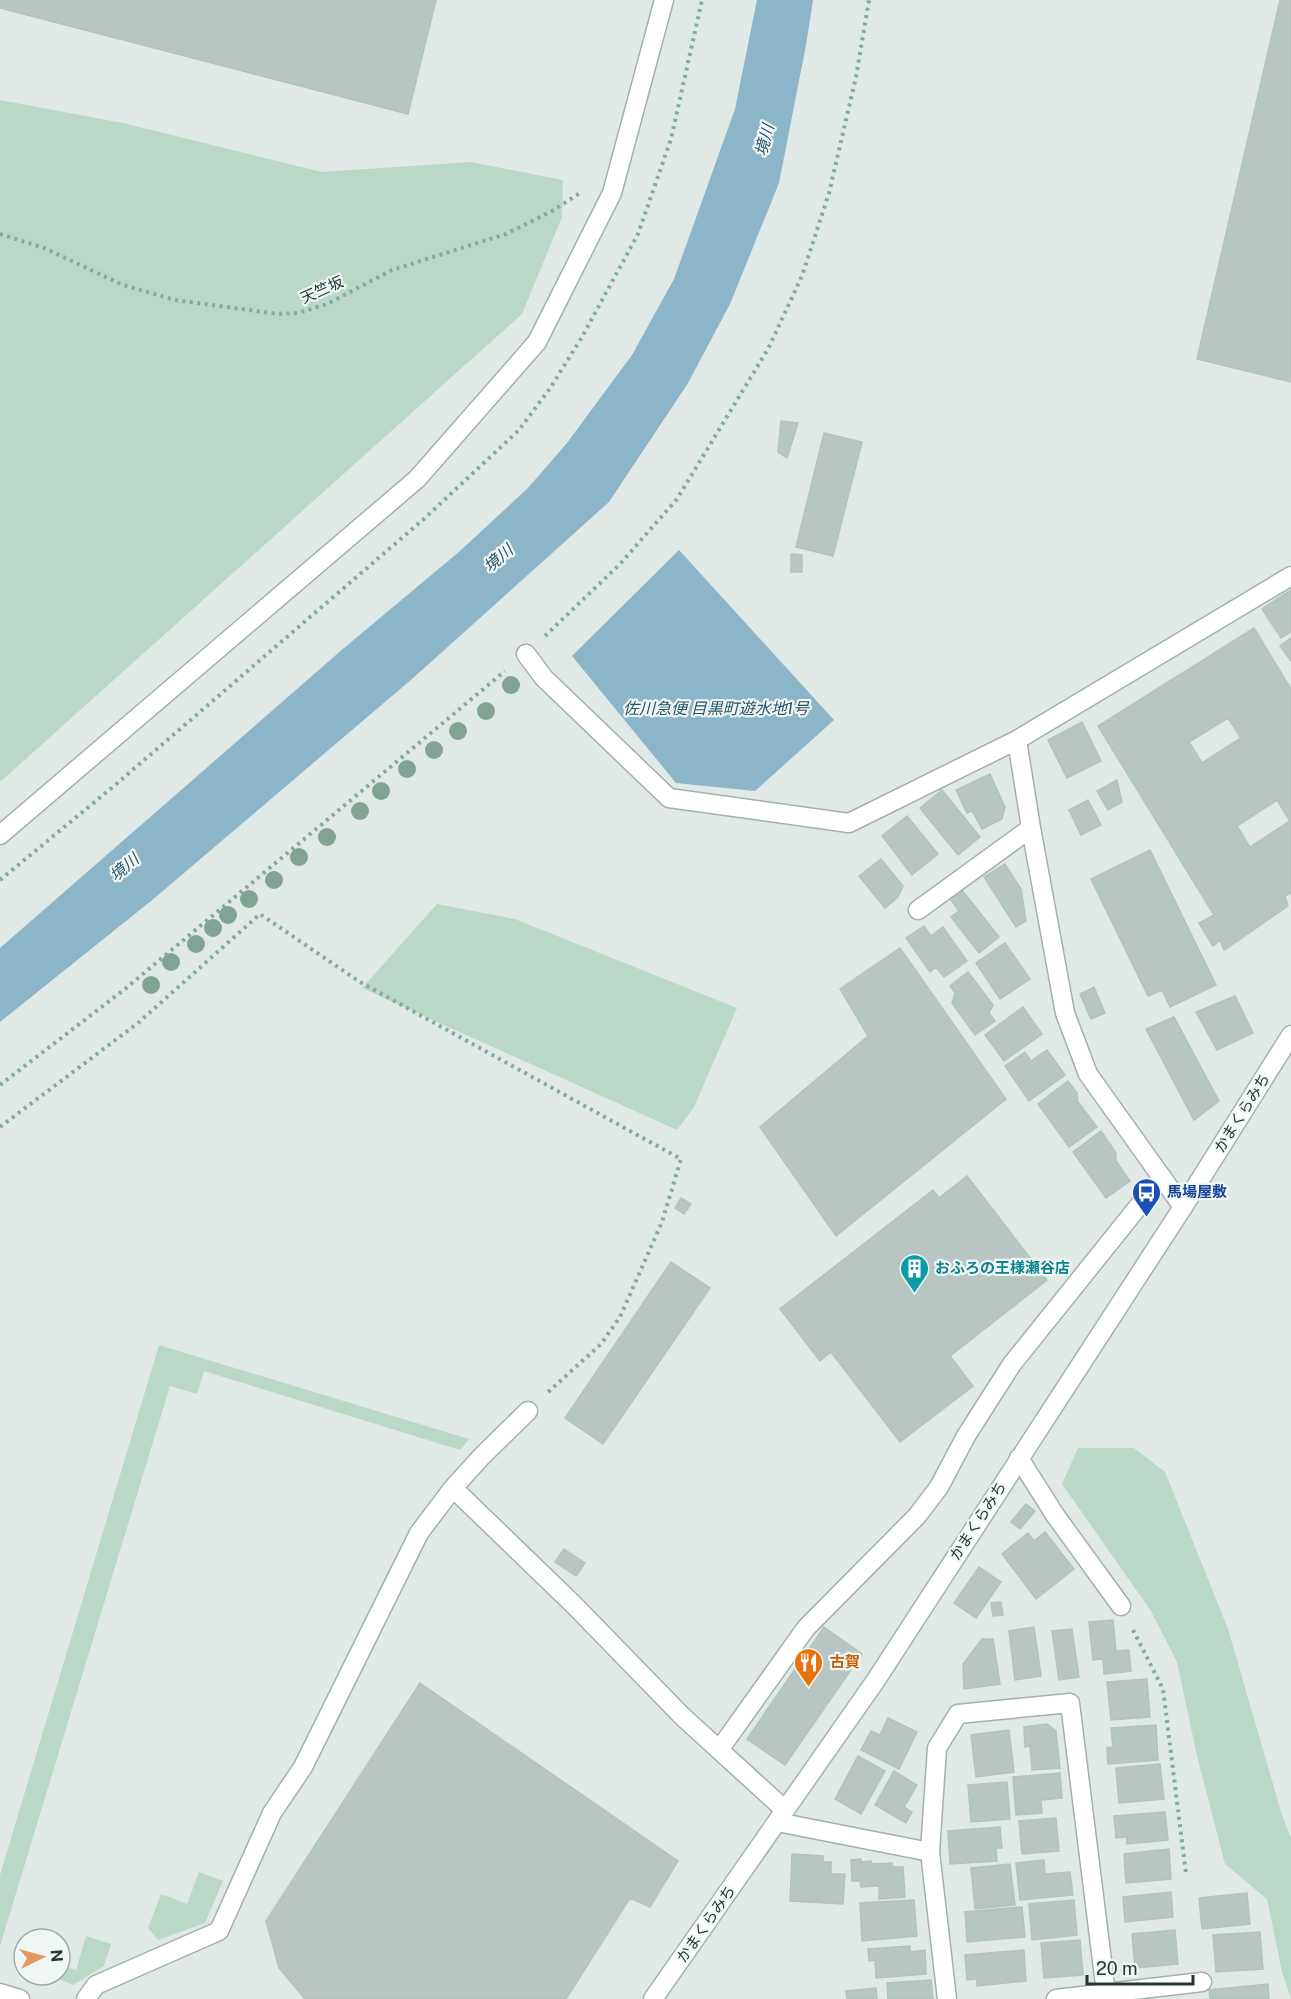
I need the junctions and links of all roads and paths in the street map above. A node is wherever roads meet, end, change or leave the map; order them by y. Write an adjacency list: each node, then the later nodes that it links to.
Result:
1 (664, 0): 9 (street)
2 (869, 0): 6 (path)
3 (589, 187): 4 (path, 天竺坂)
4 (0, 234)
5 (1291, 576): 7 (street)
6 (526, 654): 7 (street); 12 (path)
7 (1017, 740): 8 (street)
8 (1031, 828): 10 (street); 14 (street)
9 (0, 835)
10 (918, 910)
11 (1291, 1035): 15 (street, かまくらみち)
12 (0, 1085)
13 (0, 1127): 16 (path)
14 (1162, 1177): 15 (street); 20 (street)
15 (1183, 1207): 17 (street, かまくらみち)
16 (528, 1411): 18 (street)
17 (1019, 1458): 19 (street); 21 (street, かまくらみち)
18 (453, 1488): 20 (street); 28 (street)
19 (1121, 1606): 23 (path)
20 (720, 1750): 21 (street)
21 (781, 1816): 22 (street); 29 (street, かまくらみち)
22 (930, 1852): 26 (street); 30 (street)
23 (1186, 1874)
24 (1202, 1982): 26 (street)
25 (0, 1993): 27 (street)
26 (1106, 1993): 31 (street)
27 (20, 1999)
28 (86, 1999)
29 (653, 1999)
30 (947, 1999)
31 (1056, 1999)

